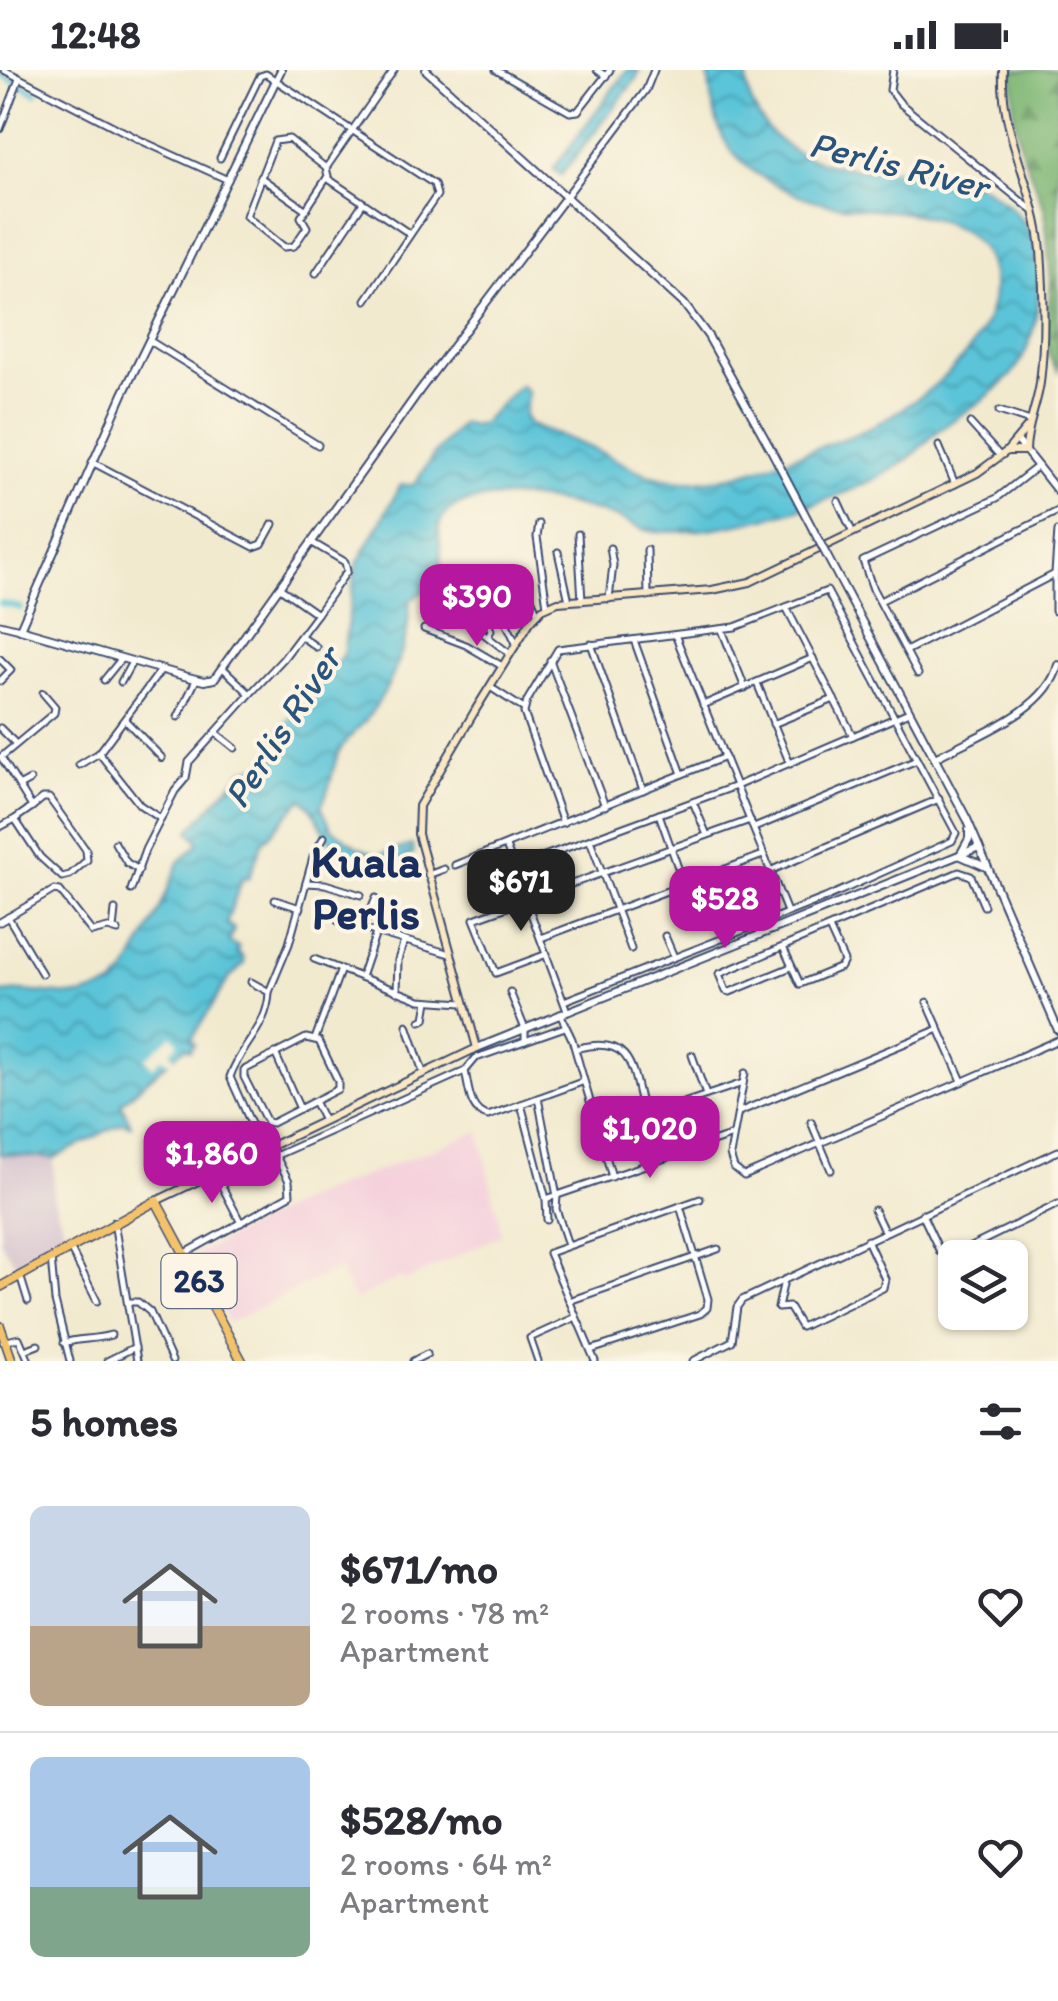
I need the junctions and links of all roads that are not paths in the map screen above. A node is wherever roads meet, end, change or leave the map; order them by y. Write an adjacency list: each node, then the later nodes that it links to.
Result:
1 (4, 70): 12 (street)
2 (282, 70): 11 (street)
3 (394, 70): 14 (street)
4 (426, 70): 20 (street)
5 (496, 70): 10 (street)
6 (597, 70): 10 (street)
7 (654, 70): 20 (street)
8 (893, 70): 23 (street)
9 (1003, 70): 23 (main road)
10 (608, 73)
11 (277, 78): 14 (street); 15 (street); 19 (street)
12 (17, 83): 13 (street); 19 (street)
13 (0, 129)
14 (352, 131): 16 (street); 24 (street)
15 (220, 158)
16 (326, 168): 17 (street); 18 (street)
17 (260, 177): 22 (street); 22 (street)
18 (327, 178): 21 (street); 22 (street)
19 (228, 180): 27 (street)
20 (565, 198): 47 (street); 102 (street, bridge)
21 (363, 203): 24 (street); 25 (street)
22 (305, 209)
23 (1032, 210): 30 (main road)
24 (410, 234): 26 (street)
25 (316, 273)
26 (366, 300)
27 (150, 341): 32 (street); 36 (street)
28 (998, 411): 30 (street)
29 (970, 423): 34 (street)
30 (1030, 423): 31 (main road); 35 (main road)
31 (1017, 440): 34 (main road); 35 (street)
32 (318, 445)
33 (939, 446): 38 (street)
34 (1004, 454): 35 (main road); 38 (main road)
35 (1029, 454): 37 (street)
36 (92, 462): 42 (street); 68 (street)
37 (1038, 466): 39 (street); 58 (street)
38 (956, 484): 45 (main road)
39 (1058, 492)
40 (838, 501): 45 (street)
41 (1056, 512): 44 (street); 58 (street)
42 (274, 524)
43 (539, 524): 60 (street)
44 (1058, 528): 51 (street)
45 (852, 531): 55 (main road)
46 (578, 534): 57 (street)
47 (311, 542): 54 (street); 64 (street)
48 (610, 548): 56 (street)
49 (647, 550): 55 (street)
50 (558, 552): 59 (street)
51 (1055, 574): 63 (street); 78 (street)
52 (486, 580): 75 (street)
53 (503, 580): 65 (street)
54 (279, 588): 64 (street); 87 (street)
55 (648, 596): 56 (main road)
56 (610, 599): 57 (main road)
57 (582, 601): 59 (main road)
58 (880, 601): 78 (street)
59 (569, 602): 60 (main road)
60 (547, 606): 65 (main road)
61 (786, 606): 70 (street); 80 (street); 104 (street)
62 (481, 608): 72 (street)
63 (1055, 611)
64 (317, 614): 71 (street)
65 (538, 614): 75 (main road)
66 (462, 617): 72 (street)
67 (0, 624): 68 (street)
68 (20, 629): 82 (street)
69 (424, 629): 86 (street)
70 (722, 630): 73 (street); 96 (street)
71 (301, 636): 77 (street); 98 (street)
72 (488, 636): 79 (street)
73 (676, 637): 74 (street); 100 (street)
74 (634, 640): 76 (street); 123 (street)
75 (516, 644): 79 (main road)
76 (591, 644): 83 (street); 127 (street)
77 (316, 648)
78 (906, 651): 89 (street)
79 (510, 654): 86 (main road)
80 (813, 658): 94 (street); 99 (street)
81 (0, 659): 92 (street)
82 (121, 659): 84 (street); 90 (street)
83 (550, 660): 101 (street); 131 (street)
84 (132, 662): 88 (street); 93 (street)
85 (1058, 664): 113 (street)
86 (502, 666): 95 (main road)
87 (224, 669): 91 (street); 98 (street)
88 (161, 670): 91 (street); 105 (street)
89 (918, 674)
90 (104, 680)
91 (196, 680): 103 (street)
92 (0, 681)
93 (121, 682)
94 (756, 684): 96 (street); 106 (street)
95 (490, 687): 101 (street); 159 (main road)
96 (745, 688): 100 (street)
97 (42, 693): 110 (street)
98 (250, 694): 108 (street)
99 (834, 698): 106 (street); 109 (street)
100 (703, 704): 116 (street)
101 (524, 709): 136 (street)
102 (909, 712): 104 (street); 111 (street)
103 (178, 717)
104 (895, 719): 109 (street); 119 (street)
105 (126, 722): 114 (street); 117 (street)
106 (773, 724): 120 (street)
107 (0, 728): 110 (street)
108 (216, 732): 112 (street); 134 (street)
109 (853, 736): 120 (street)
110 (16, 744): 115 (street)
111 (928, 746): 113 (street); 118 (street)
112 (235, 748)
113 (950, 750): 118 (street); 122 (street)
114 (99, 753): 121 (street); 134 (street)
115 (1, 757): 125 (street)
116 (725, 757): 123 (street); 126 (street)
117 (162, 758)
118 (936, 758): 122 (street)
119 (917, 759): 128 (street); 139 (street)
120 (790, 764): 126 (street)
121 (79, 765)
122 (943, 772): 137 (street)
123 (682, 774): 127 (street)
124 (30, 780): 125 (street)
125 (19, 786): 130 (street)
126 (736, 786): 129 (street); 135 (street)
127 (643, 790): 131 (street)
128 (940, 799): 149 (street); 157 (street)
129 (693, 802): 132 (street); 140 (street)
130 (32, 806): 133 (street); 133 (street)
131 (604, 806): 136 (street)
132 (659, 814): 142 (street); 146 (street)
133 (14, 819): 138 (street)
134 (161, 819): 154 (street)
135 (750, 820): 139 (street); 140 (street)
136 (563, 823): 144 (street)
137 (970, 825): 145 (street); 148 (street)
138 (0, 827)
139 (754, 828): 147 (street)
140 (707, 835): 146 (street)
141 (324, 837): 160 (street)
142 (590, 840): 151 (street); 158 (street)
143 (116, 843): 154 (street)
144 (506, 846): 150 (street); 151 (street)
145 (979, 846): 148 (street); 156 (street)
146 (672, 848): 158 (street); 161 (street)
147 (764, 854): 155 (street); 157 (street)
148 (960, 856): 153 (street); 156 (street)
149 (922, 857): 153 (street); 173 (street)
150 (455, 865)
151 (514, 867): 165 (street)
152 (444, 869): 159 (street)
153 (927, 869): 178 (street)
154 (139, 870): 162 (street)
155 (722, 870): 161 (street); 169 (street)
156 (989, 870): 209 (street)
157 (771, 871): 173 (street)
158 (602, 873): 165 (street); 172 (street)
159 (428, 874): 188 (main road)
160 (306, 883): 163 (street); 168 (street)
161 (684, 885): 172 (street); 179 (street)
162 (131, 890)
163 (361, 895)
164 (376, 898): 171 (street)
165 (527, 899): 183 (street); 189 (street)
166 (275, 900): 168 (street)
167 (984, 906): 180 (street)
168 (300, 908): 198 (street)
169 (737, 908)
170 (115, 910): 174 (street)
171 (372, 910): 175 (street); 181 (street)
172 (616, 911): 183 (street); 186 (street)
173 (788, 913): 178 (street); 187 (street)
174 (8, 918): 177 (street); 195 (street)
175 (367, 920)
176 (338, 921): 181 (street)
177 (0, 922)
178 (792, 923): 192 (street)
179 (698, 924)
180 (829, 928): 185 (street); 193 (street)
181 (376, 933): 184 (street); 196 (street)
182 (665, 936): 190 (street)
183 (541, 938): 189 (street)
184 (404, 941): 188 (street); 199 (street)
185 (783, 947): 193 (street); 193 (street)
186 (631, 950)
187 (690, 951): 190 (street); 192 (street)
188 (450, 954): 204 (main road)
189 (547, 954): 201 (street)
190 (674, 958): 201 (street)
191 (314, 959): 194 (street)
192 (694, 962): 205 (street)
193 (791, 967)
194 (340, 968): 196 (street); 211 (street)
195 (42, 974)
196 (360, 977): 199 (street)
197 (251, 982): 198 (street)
198 (269, 992): 228 (street)
199 (397, 992): 202 (street)
200 (510, 992): 210 (street)
201 (564, 1001): 205 (street)
202 (428, 1002): 204 (street); 206 (street)
203 (927, 1002): 208 (street)
204 (464, 1004): 213 (main road)
205 (564, 1019): 210 (street); 210 (street); 221 (street)
206 (421, 1021)
207 (407, 1025): 217 (street)
208 (939, 1029): 223 (street); 232 (street)
209 (1058, 1030)
210 (525, 1035): 213 (street); 218 (street)
211 (315, 1039): 215 (street); 229 (street)
212 (1058, 1040): 223 (street)
213 (477, 1048): 217 (main road)
214 (579, 1048): 233 (street)
215 (275, 1052): 225 (street); 231 (street)
216 (692, 1056): 226 (street)
217 (422, 1072): 220 (main road)
218 (464, 1072): 224 (street); 230 (street)
219 (745, 1073): 222 (street)
220 (413, 1076): 224 (street); 234 (main road)
221 (582, 1082): 227 (street); 236 (street)
222 (743, 1082): 226 (street); 232 (street)
223 (962, 1082): 238 (street)
224 (420, 1091): 241 (street)
225 (252, 1095): 228 (street); 231 (street)
226 (706, 1096): 233 (street)
227 (538, 1098): 230 (street); 245 (street)
228 (240, 1101): 239 (street)
229 (314, 1103): 231 (street); 234 (street)
230 (521, 1104): 246 (street)
231 (300, 1110)
232 (738, 1112): 237 (street)
233 (644, 1116): 236 (street)
234 (323, 1119): 239 (main road)
235 (811, 1122): 238 (street)
236 (597, 1132): 244 (street)
237 (733, 1134): 238 (street); 244 (street)
238 (819, 1144): 242 (street)
239 (266, 1146): 241 (street); 243 (main road)
240 (1058, 1151): 252 (street)
241 (275, 1156): 255 (street)
242 (831, 1170)
243 (214, 1172): 248 (main road); 255 (street)
244 (612, 1177): 245 (street)
245 (557, 1196): 246 (street); 258 (street)
246 (546, 1199): 253 (street)
247 (700, 1199): 250 (street)
248 (156, 1201): 254 (main road); 261 (main road, 263)
249 (1058, 1204): 252 (street)
250 (680, 1206): 258 (street); 262 (street)
251 (874, 1210): 256 (street)
252 (922, 1214): 256 (street)
253 (548, 1220)
254 (114, 1222): 259 (main road); 271 (street)
255 (242, 1223): 261 (street)
256 (884, 1231): 257 (street)
257 (867, 1240): 265 (street); 265 (street)
258 (568, 1245): 270 (street)
259 (70, 1248): 263 (main road); 269 (street)
260 (718, 1249): 262 (street)
261 (184, 1254): 287 (main road, 263)
262 (696, 1257): 270 (street); 280 (street)
263 (50, 1258): 264 (main road); 275 (street)
264 (17, 1277): 266 (main road); 267 (main road); 268 (street)
265 (785, 1278): 291 (street)
266 (0, 1287)
267 (0, 1299)
268 (28, 1300)
269 (97, 1301)
270 (570, 1301): 272 (street)
271 (128, 1302): 277 (street); 286 (street)
272 (576, 1317): 280 (street); 289 (street)
273 (0, 1326): 278 (main road)
274 (111, 1335): 275 (street)
275 (64, 1343): 283 (street)
276 (38, 1345): 279 (street)
277 (135, 1347): 284 (street); 285 (street)
278 (6, 1350): 279 (street)
279 (25, 1350): 282 (street)
280 (590, 1350): 290 (street)
281 (427, 1354): 288 (street)
282 (29, 1361)
283 (70, 1361)
284 (108, 1361)
285 (138, 1361)
286 (172, 1361)
287 (242, 1361)
288 (413, 1361)
289 (538, 1361)
290 (595, 1361)
291 (693, 1361)

